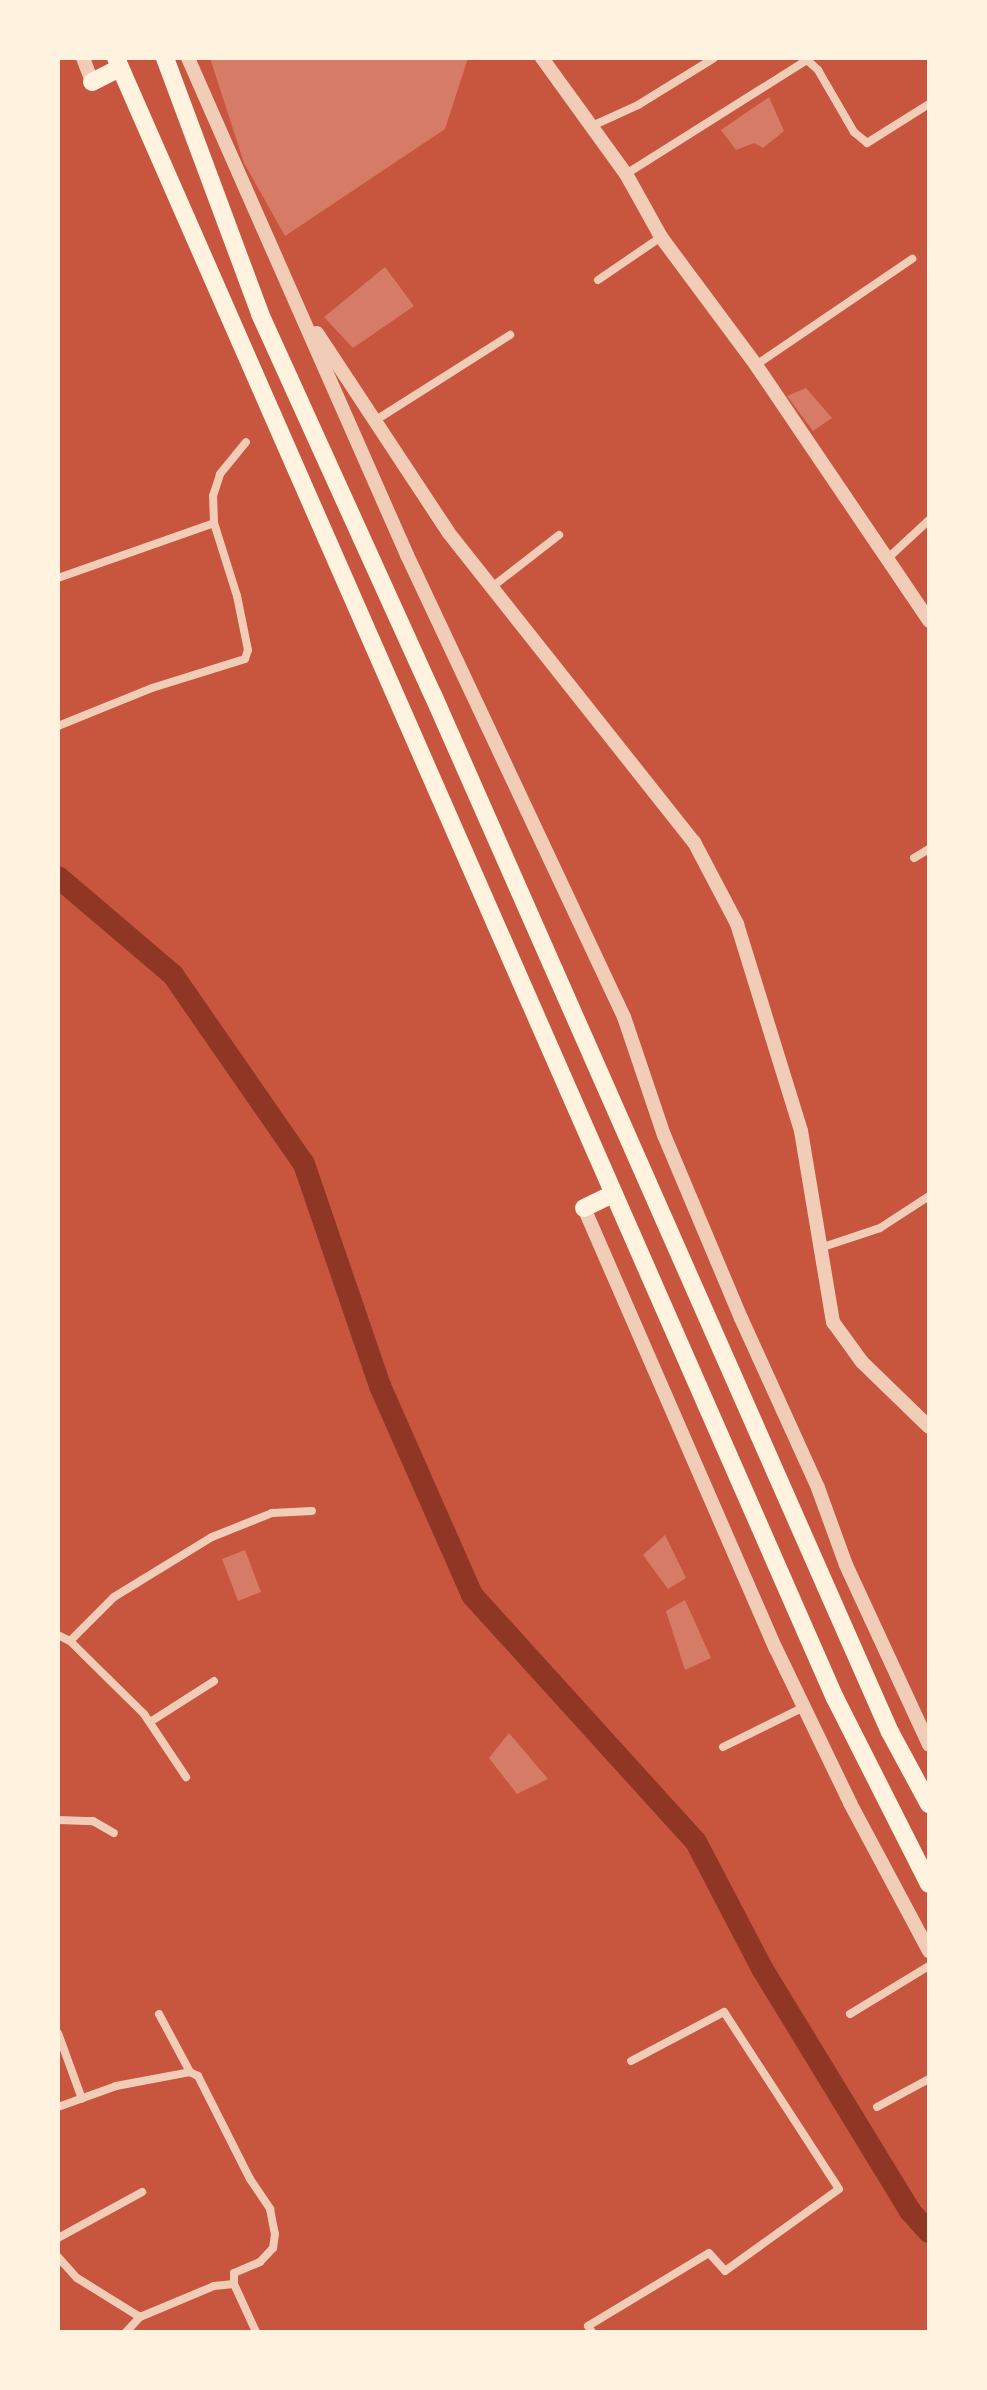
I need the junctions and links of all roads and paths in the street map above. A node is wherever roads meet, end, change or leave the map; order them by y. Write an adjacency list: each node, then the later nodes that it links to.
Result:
1 (83, 58): 7 (street)
2 (165, 58): 35 (highway)
3 (188, 58): 14 (street)
4 (542, 58): 9 (street)
5 (714, 58): 9 (street)
6 (118, 63): 7 (highway); 29 (highway)
7 (92, 82)
8 (929, 104): 10 (street)
9 (592, 126): 10 (street)
10 (626, 174): 11 (street)
11 (661, 237): 13 (street); 16 (street)
12 (912, 259): 16 (street)
13 (598, 280)
14 (298, 305): 17 (street); 42 (street)
15 (510, 335): 17 (street)
16 (756, 365): 22 (street)
17 (376, 420): 24 (street)
18 (246, 442): 20 (street)
19 (929, 520): 22 (street)
20 (214, 523): 23 (street); 26 (street)
21 (559, 535): 24 (street)
22 (887, 559): 25 (street)
23 (58, 578)
24 (492, 587): 32 (street)
25 (929, 621)
26 (58, 726)
27 (929, 849): 28 (street)
28 (914, 858)
29 (613, 1194): 31 (highway); 36 (highway)
30 (929, 1196): 32 (street)
31 (584, 1208): 40 (street)
32 (820, 1248): 33 (street)
33 (929, 1427)
34 (312, 1511): 38 (street)
35 (795, 1519): 36 (highway); 45 (highway)
36 (762, 1533): 48 (highway)
37 (58, 1635): 38 (street)
38 (70, 1641): 41 (street)
39 (214, 1681): 41 (street)
40 (804, 1707): 43 (street); 49 (street)
41 (150, 1722): 44 (street)
42 (929, 1745)
43 (723, 1747)
44 (186, 1777)
45 (929, 1804)
46 (58, 1820): 47 (street)
47 (114, 1833)
48 (929, 1884)
49 (929, 1951)
50 (929, 1966): 52 (street)
51 (159, 2014): 55 (street)
52 (850, 2014)
53 (58, 2033): 57 (street)
54 (631, 2061): 67 (street)
55 (190, 2072): 57 (street); 63 (street)
56 (929, 2079): 59 (street)
57 (82, 2099): 58 (street)
58 (58, 2107)
59 (877, 2107)
60 (142, 2192): 61 (street)
61 (58, 2238)
62 (58, 2257): 64 (street)
63 (234, 2284): 64 (street); 66 (street)
64 (140, 2317): 65 (street)
65 (126, 2332)
66 (256, 2332)
67 (592, 2332)

